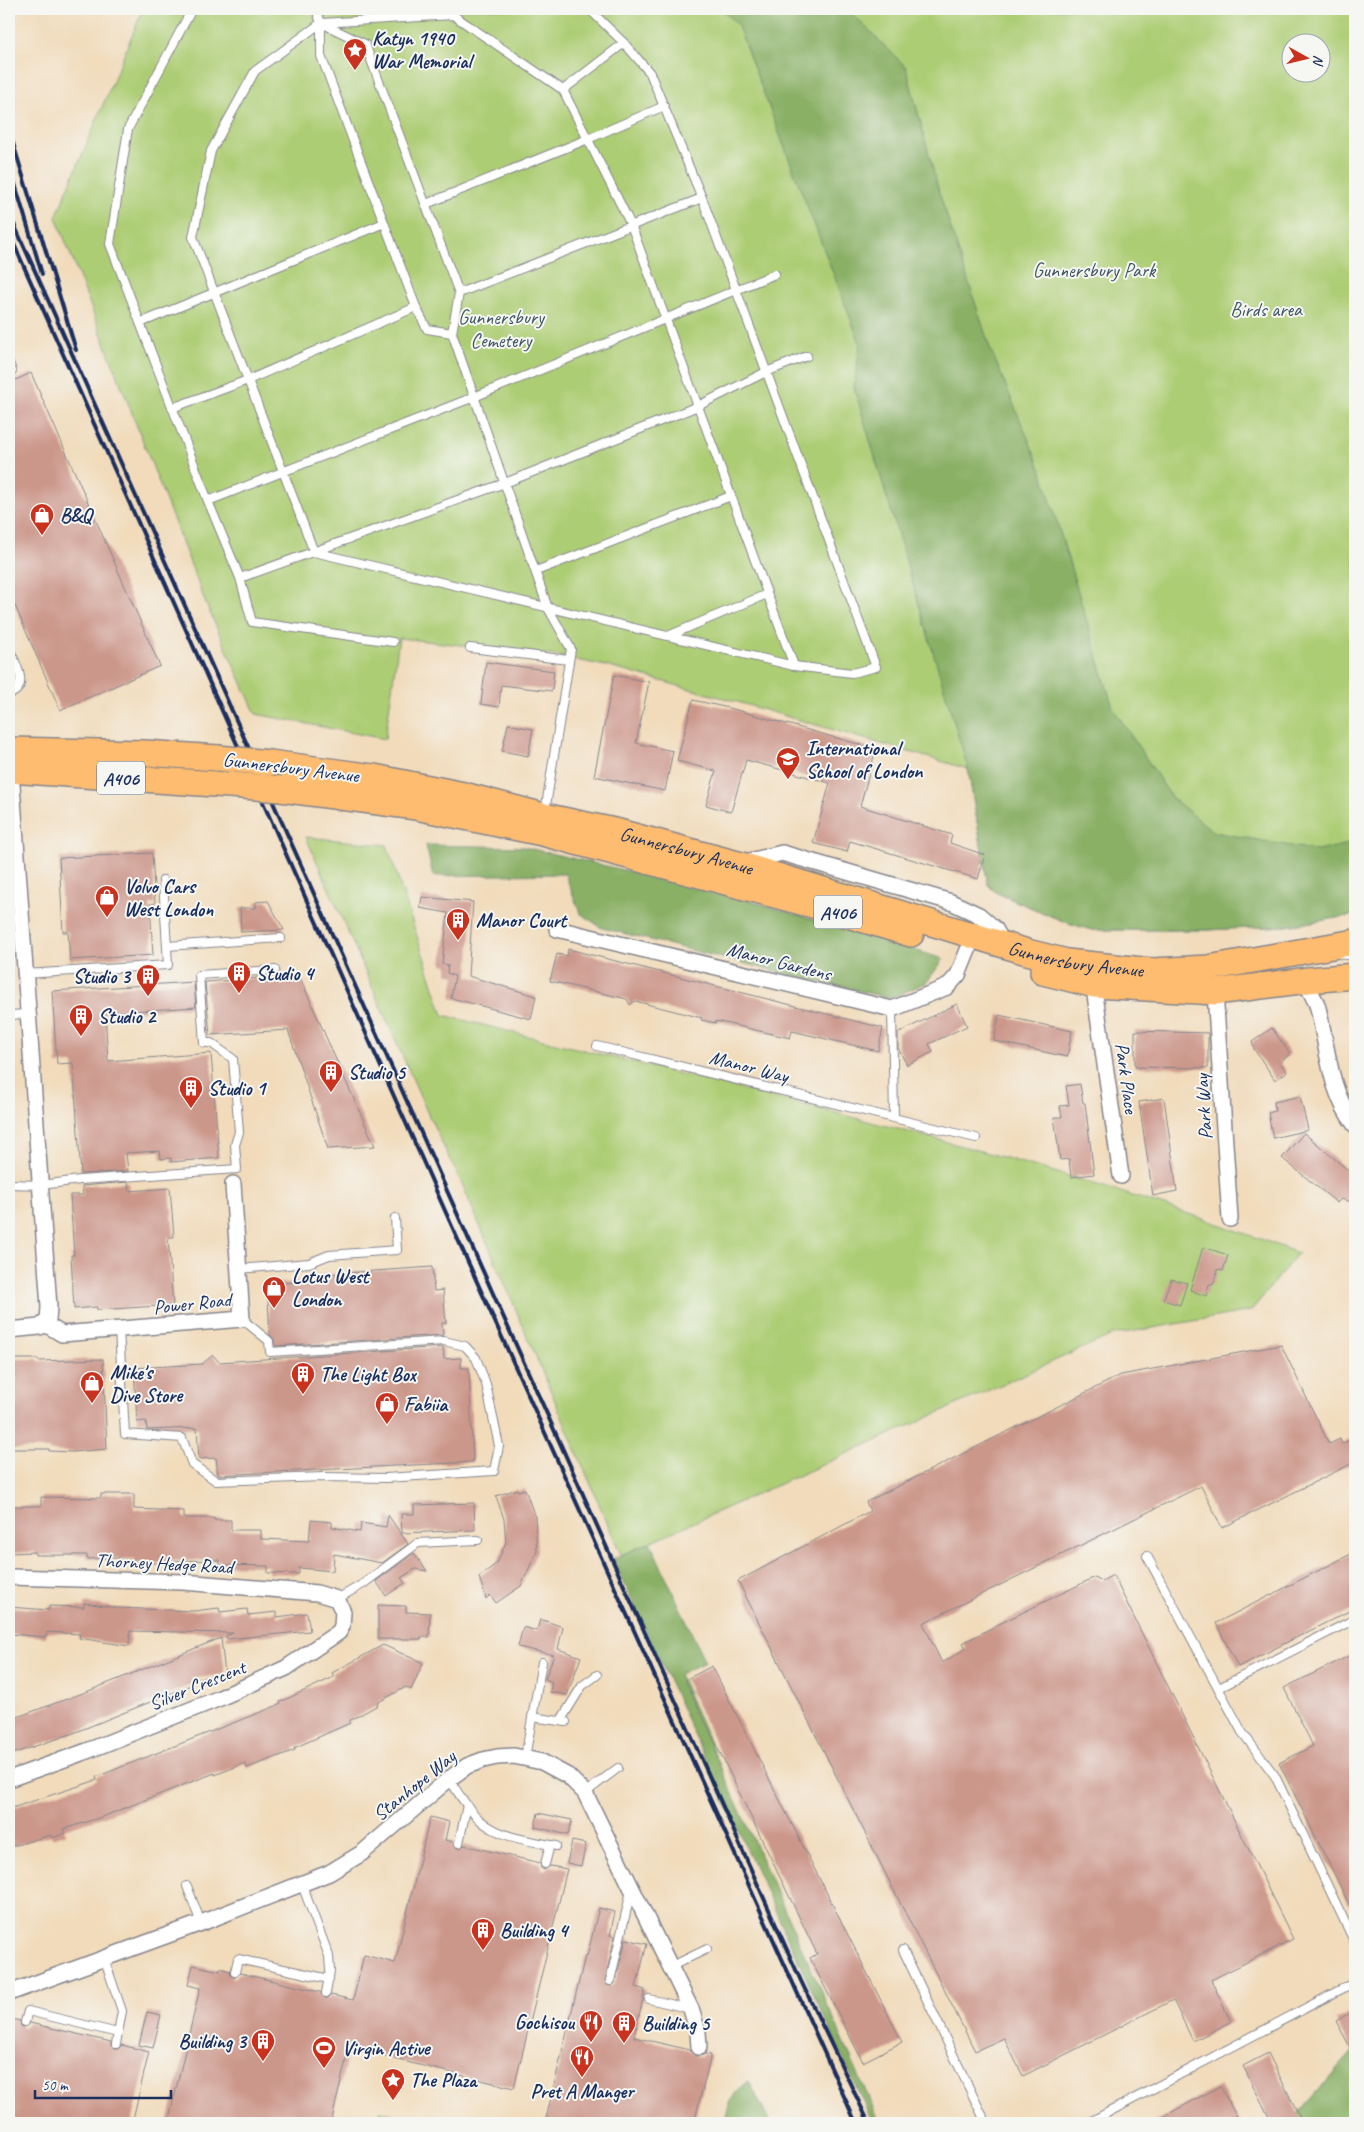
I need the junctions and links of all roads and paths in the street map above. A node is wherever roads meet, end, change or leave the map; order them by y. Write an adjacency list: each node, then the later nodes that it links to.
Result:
1 (192, 9): 19 (lane)
2 (316, 9): 4 (lane)
3 (589, 9): 5 (lane)
4 (321, 23): 6 (lane); 10 (lane); 11 (lane); 16 (lane)
5 (624, 43): 6 (lane); 7 (lane)
6 (564, 90): 8 (lane)
7 (664, 106): 8 (lane); 9 (lane)
8 (588, 139): 10 (lane); 12 (lane)
9 (702, 198): 12 (lane); 14 (lane)
10 (426, 204): 15 (lane)
11 (384, 223): 16 (lane); 17 (lane)
12 (631, 224): 15 (lane); 18 (lane)
13 (775, 274): 14 (lane)
14 (736, 290): 18 (lane); 22 (lane)
15 (459, 293): 20 (lane)
16 (215, 294): 19 (lane); 23 (lane)
17 (416, 307): 20 (lane); 23 (lane)
18 (665, 318): 24 (lane); 25 (lane)
19 (140, 323): 26 (lane)
20 (452, 333): 24 (lane)
21 (807, 356): 22 (lane)
22 (766, 372): 25 (lane); 41 (lane)
23 (248, 380): 26 (lane); 27 (lane)
24 (474, 397): 27 (lane); 28 (lane)
25 (698, 406): 28 (lane); 29 (lane)
26 (172, 408): 30 (lane)
27 (283, 471): 30 (lane); 31 (lane)
28 (505, 483): 31 (lane); 32 (lane)
29 (731, 496): 32 (lane); 34 (lane)
30 (208, 501): 33 (lane)
31 (314, 552): 33 (lane); 35 (lane)
32 (536, 572): 35 (lane)
33 (240, 578): 37 (lane)
34 (767, 594): 36 (lane); 41 (lane)
35 (548, 608): 36 (lane); 40 (lane)
36 (668, 636): 41 (lane)
37 (393, 642)
38 (9, 648): 42 (lane)
39 (470, 648): 40 (lane)
40 (569, 660): 44 (lane)
41 (794, 666)
42 (9, 694)
43 (10, 764): 44 (highway, Gunnersbury Avenue / A406, bridge); 46 (street); 52 (highway, Gunnersbury Avenue / A406, bridge)
44 (544, 816): 51 (highway, Gunnersbury Avenue / A406)
45 (163, 880): 50 (lane)
46 (15, 917): 55 (street)
47 (557, 929): 60 (street, Manor Gardens)
48 (281, 938): 50 (lane)
49 (1355, 942): 51 (highway, Gunnersbury Avenue / A406)
50 (167, 946): 55 (lane)
51 (1318, 949): 53 (lane)
52 (968, 950): 58 (highway, Gunnersbury Avenue / A406); 60 (street)
53 (1355, 956)
54 (274, 970): 70 (lane)
55 (25, 974): 61 (street)
56 (1355, 976): 57 (highway, Gunnersbury Avenue / A406)
57 (1308, 980): 59 (highway, Gunnersbury Avenue / A406); 65 (street)
58 (1096, 985): 59 (highway, Gunnersbury Avenue / A406); 67 (street, Park Place)
59 (1215, 992): 72 (street, Park Way)
60 (892, 1009): 64 (lane)
61 (28, 1014): 62 (lane); 70 (street)
62 (9, 1015)
63 (597, 1046): 64 (lane, Manor Way)
64 (894, 1118): 66 (lane, Manor Way)
65 (1355, 1126)
66 (976, 1138)
67 (1121, 1176)
68 (9, 1184): 70 (lane)
69 (233, 1184): 73 (street, Power Road)
70 (40, 1185): 75 (street)
71 (395, 1218): 73 (lane)
72 (1230, 1219)
73 (239, 1269): 74 (street, Power Road)
74 (242, 1319): 77 (street, Power Road); 77 (lane)
75 (45, 1324): 76 (street); 77 (street, Power Road)
76 (9, 1330)
77 (119, 1330)
78 (478, 1540): 81 (lane)
79 (1147, 1556): 85 (lane)
80 (9, 1577): 81 (street, Thorney Hedge Road)
81 (337, 1599): 89 (street, Silver Crescent)
82 (1355, 1619): 85 (lane)
83 (542, 1662): 86 (lane)
84 (597, 1675): 86 (lane)
85 (1219, 1688): 99 (lane)
86 (532, 1717): 87 (lane)
87 (525, 1758): 90 (street, Stanhope Way); 91 (street, Stanhope Way)
88 (618, 1768): 91 (lane)
89 (9, 1779)
90 (449, 1779): 92 (lane); 95 (street, Stanhope Way)
91 (585, 1793): 97 (street, Stanhope Way)
92 (467, 1805): 93 (lane); 94 (lane)
93 (459, 1843)
94 (545, 1864)
95 (302, 1885): 98 (street, Stanhope Way); 105 (lane)
96 (187, 1886): 98 (lane)
97 (632, 1886): 103 (street, Stanhope Way); 106 (lane)
98 (201, 1923): 102 (street, Stanhope Way)
99 (1355, 1943)
100 (707, 1949): 103 (lane)
101 (903, 1950): 116 (lane)
102 (104, 1958): 108 (street, Stanhope Way); 113 (lane)
103 (672, 1966): 111 (street, Stanhope Way)
104 (235, 1972): 105 (lane)
105 (329, 1979): 109 (lane)
106 (610, 1981)
107 (1355, 1982): 117 (lane)
108 (9, 1993)
109 (326, 1993)
110 (649, 2000): 111 (lane)
111 (691, 2009): 115 (street, Stanhope Way)
112 (25, 2022): 113 (lane)
113 (118, 2033): 114 (lane)
114 (116, 2044)
115 (699, 2049)
116 (986, 2123)
117 (1088, 2123)

